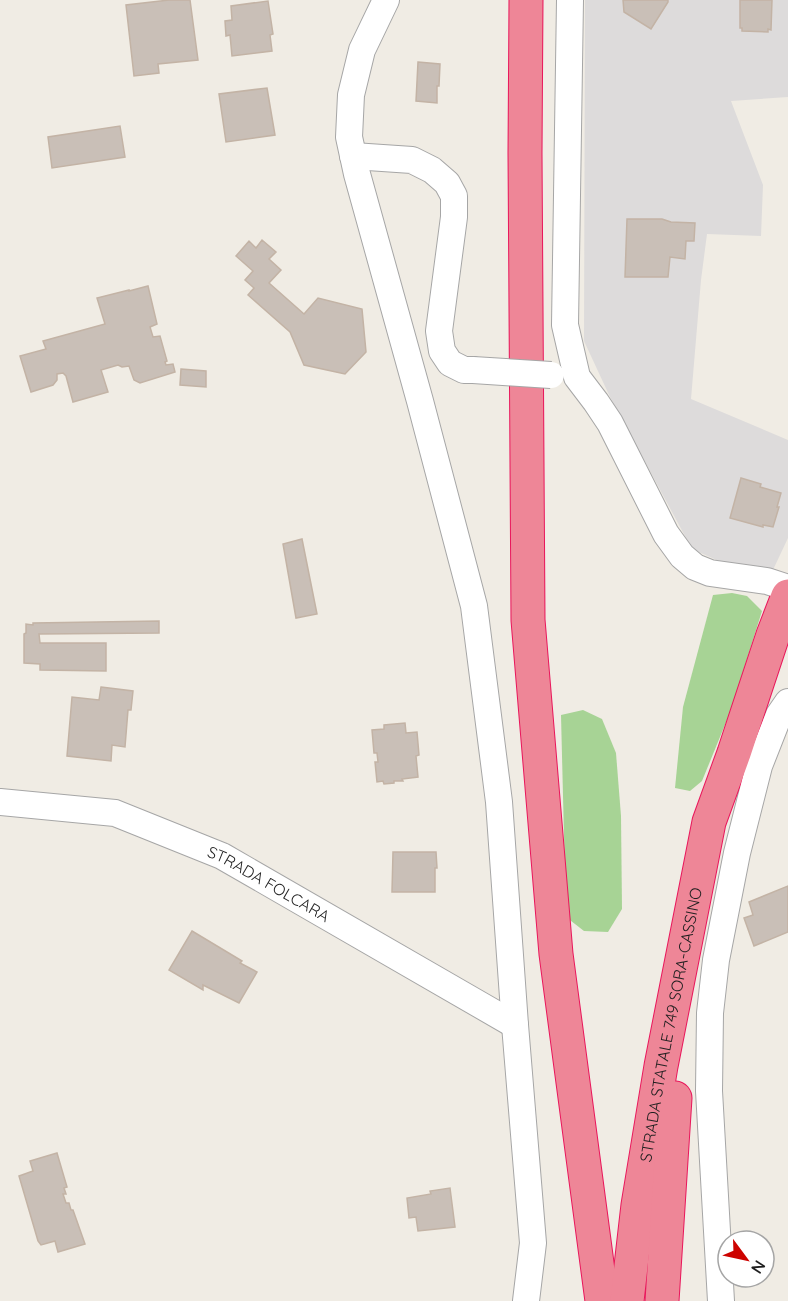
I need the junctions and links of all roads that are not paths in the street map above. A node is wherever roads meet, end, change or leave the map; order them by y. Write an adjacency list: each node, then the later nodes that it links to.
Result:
1 (386, 0): 4 (street)
2 (526, 0): 12 (highway)
3 (570, 0): 5 (street)
4 (353, 156): 5 (street, bridge); 10 (street)
5 (577, 377): 6 (street)
6 (781, 588): 8 (highway, STRADA STATALE 749 SORA-CASSINO)
7 (788, 702): 19 (street)
8 (734, 753): 11 (highway, STRADA STATALE 749 SORA-CASSINO); 16 (highway, STRADA STATALE 749 SORA-CASSINO)
9 (0, 802): 10 (street, STRADA FOLCARA)
10 (514, 1025): 13 (street)
11 (671, 1154): 17 (highway, STRADA STATALE 749 SORA-CASSINO); 18 (highway)
12 (582, 1155): 14 (highway); 15 (highway)
13 (526, 1301)
14 (584, 1301)
15 (602, 1301)
16 (627, 1301)
17 (662, 1301)
18 (673, 1301)
19 (721, 1301)

